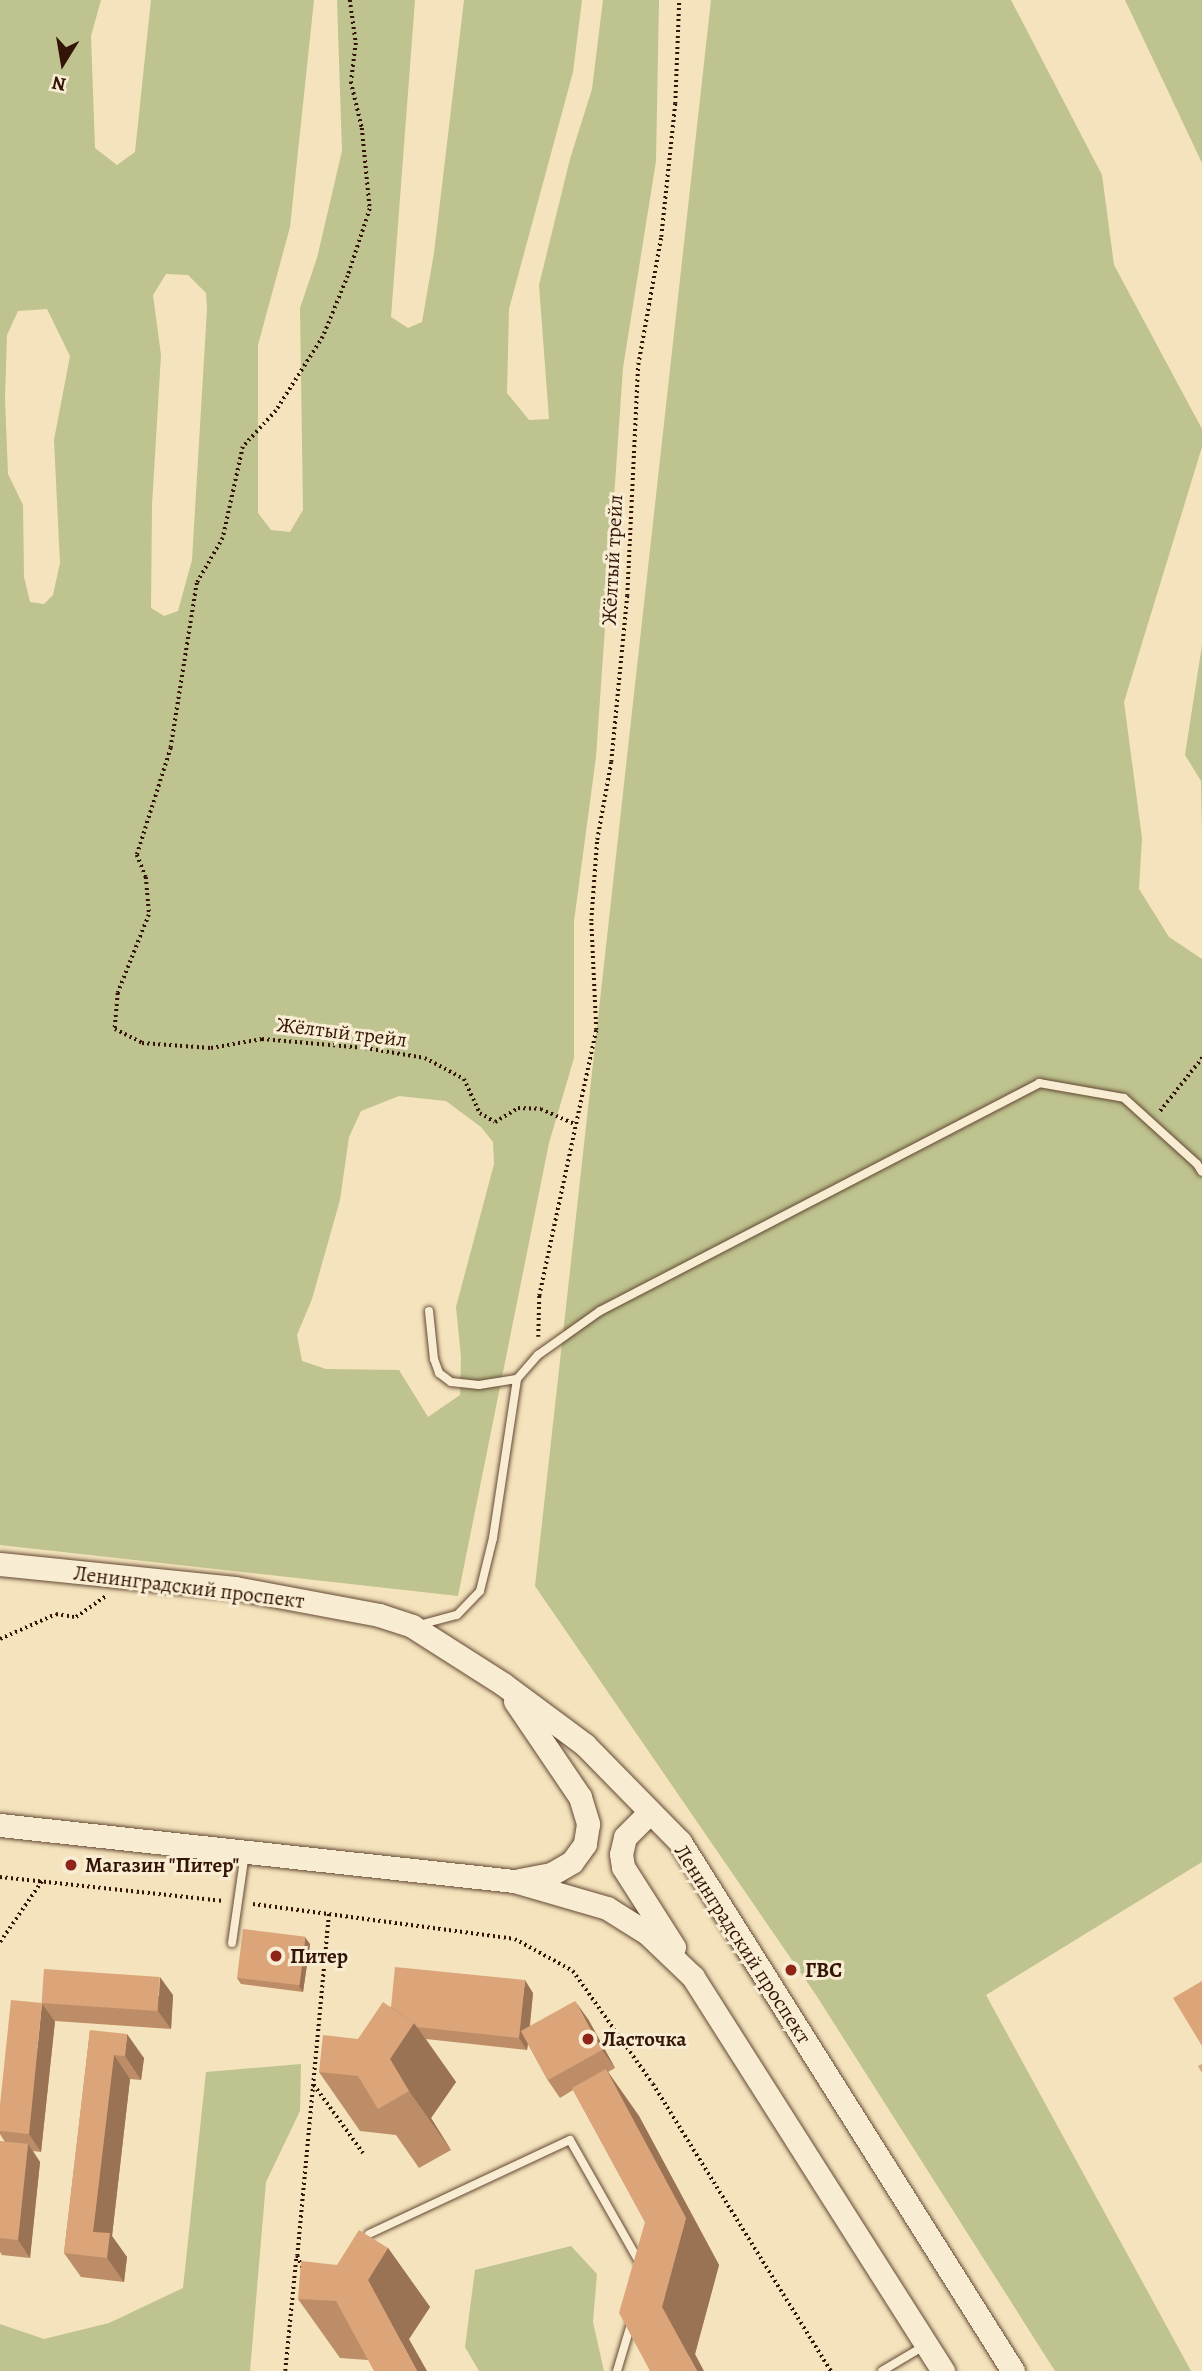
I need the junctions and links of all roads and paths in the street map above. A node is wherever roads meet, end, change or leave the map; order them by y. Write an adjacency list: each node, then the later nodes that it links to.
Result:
1 (351, 0): 5 (path, Жёлтый трейл)
2 (679, 0): 5 (path, Жёлтый трейл)
3 (1202, 1058): 4 (path)
4 (1151, 1122): 6 (lane); 8 (lane)
5 (574, 1124): 8 (path)
6 (1202, 1172)
7 (429, 1311): 9 (lane)
8 (538, 1355): 9 (lane)
9 (517, 1379): 12 (lane)
10 (0, 1564): 11 (main road, Ленинградский проспект)
11 (121, 1577): 12 (main road, Ленинградский проспект); 13 (path)
12 (412, 1626): 14 (main road, Ленинградский проспект)
13 (0, 1639)
14 (503, 1684): 15 (main road, Ленинградский проспект); 20 (main road)
15 (650, 1812): 25 (main road); 39 (main road, Ленинградский проспект)
16 (0, 1825): 17 (main road)
17 (245, 1853): 20 (main road); 21 (lane)
18 (0, 1877): 19 (path)
19 (43, 1881): 21 (path); 23 (path)
20 (513, 1881): 25 (main road)
21 (238, 1902): 22 (path); 24 (lane)
22 (329, 1912): 26 (path); 36 (path)
23 (0, 1942)
24 (232, 1943)
25 (693, 1977): 33 (main road)
26 (313, 2083): 27 (path); 29 (path)
27 (363, 2153)
28 (369, 2234): 30 (lane)
29 (297, 2256): 31 (path); 34 (path)
30 (647, 2274)
31 (306, 2279)
32 (636, 2310): 35 (lane)
33 (926, 2344): 37 (lane); 38 (main road)
34 (285, 2371)
35 (617, 2371)
36 (831, 2371)
37 (882, 2371)
38 (943, 2371)
39 (1013, 2371)

